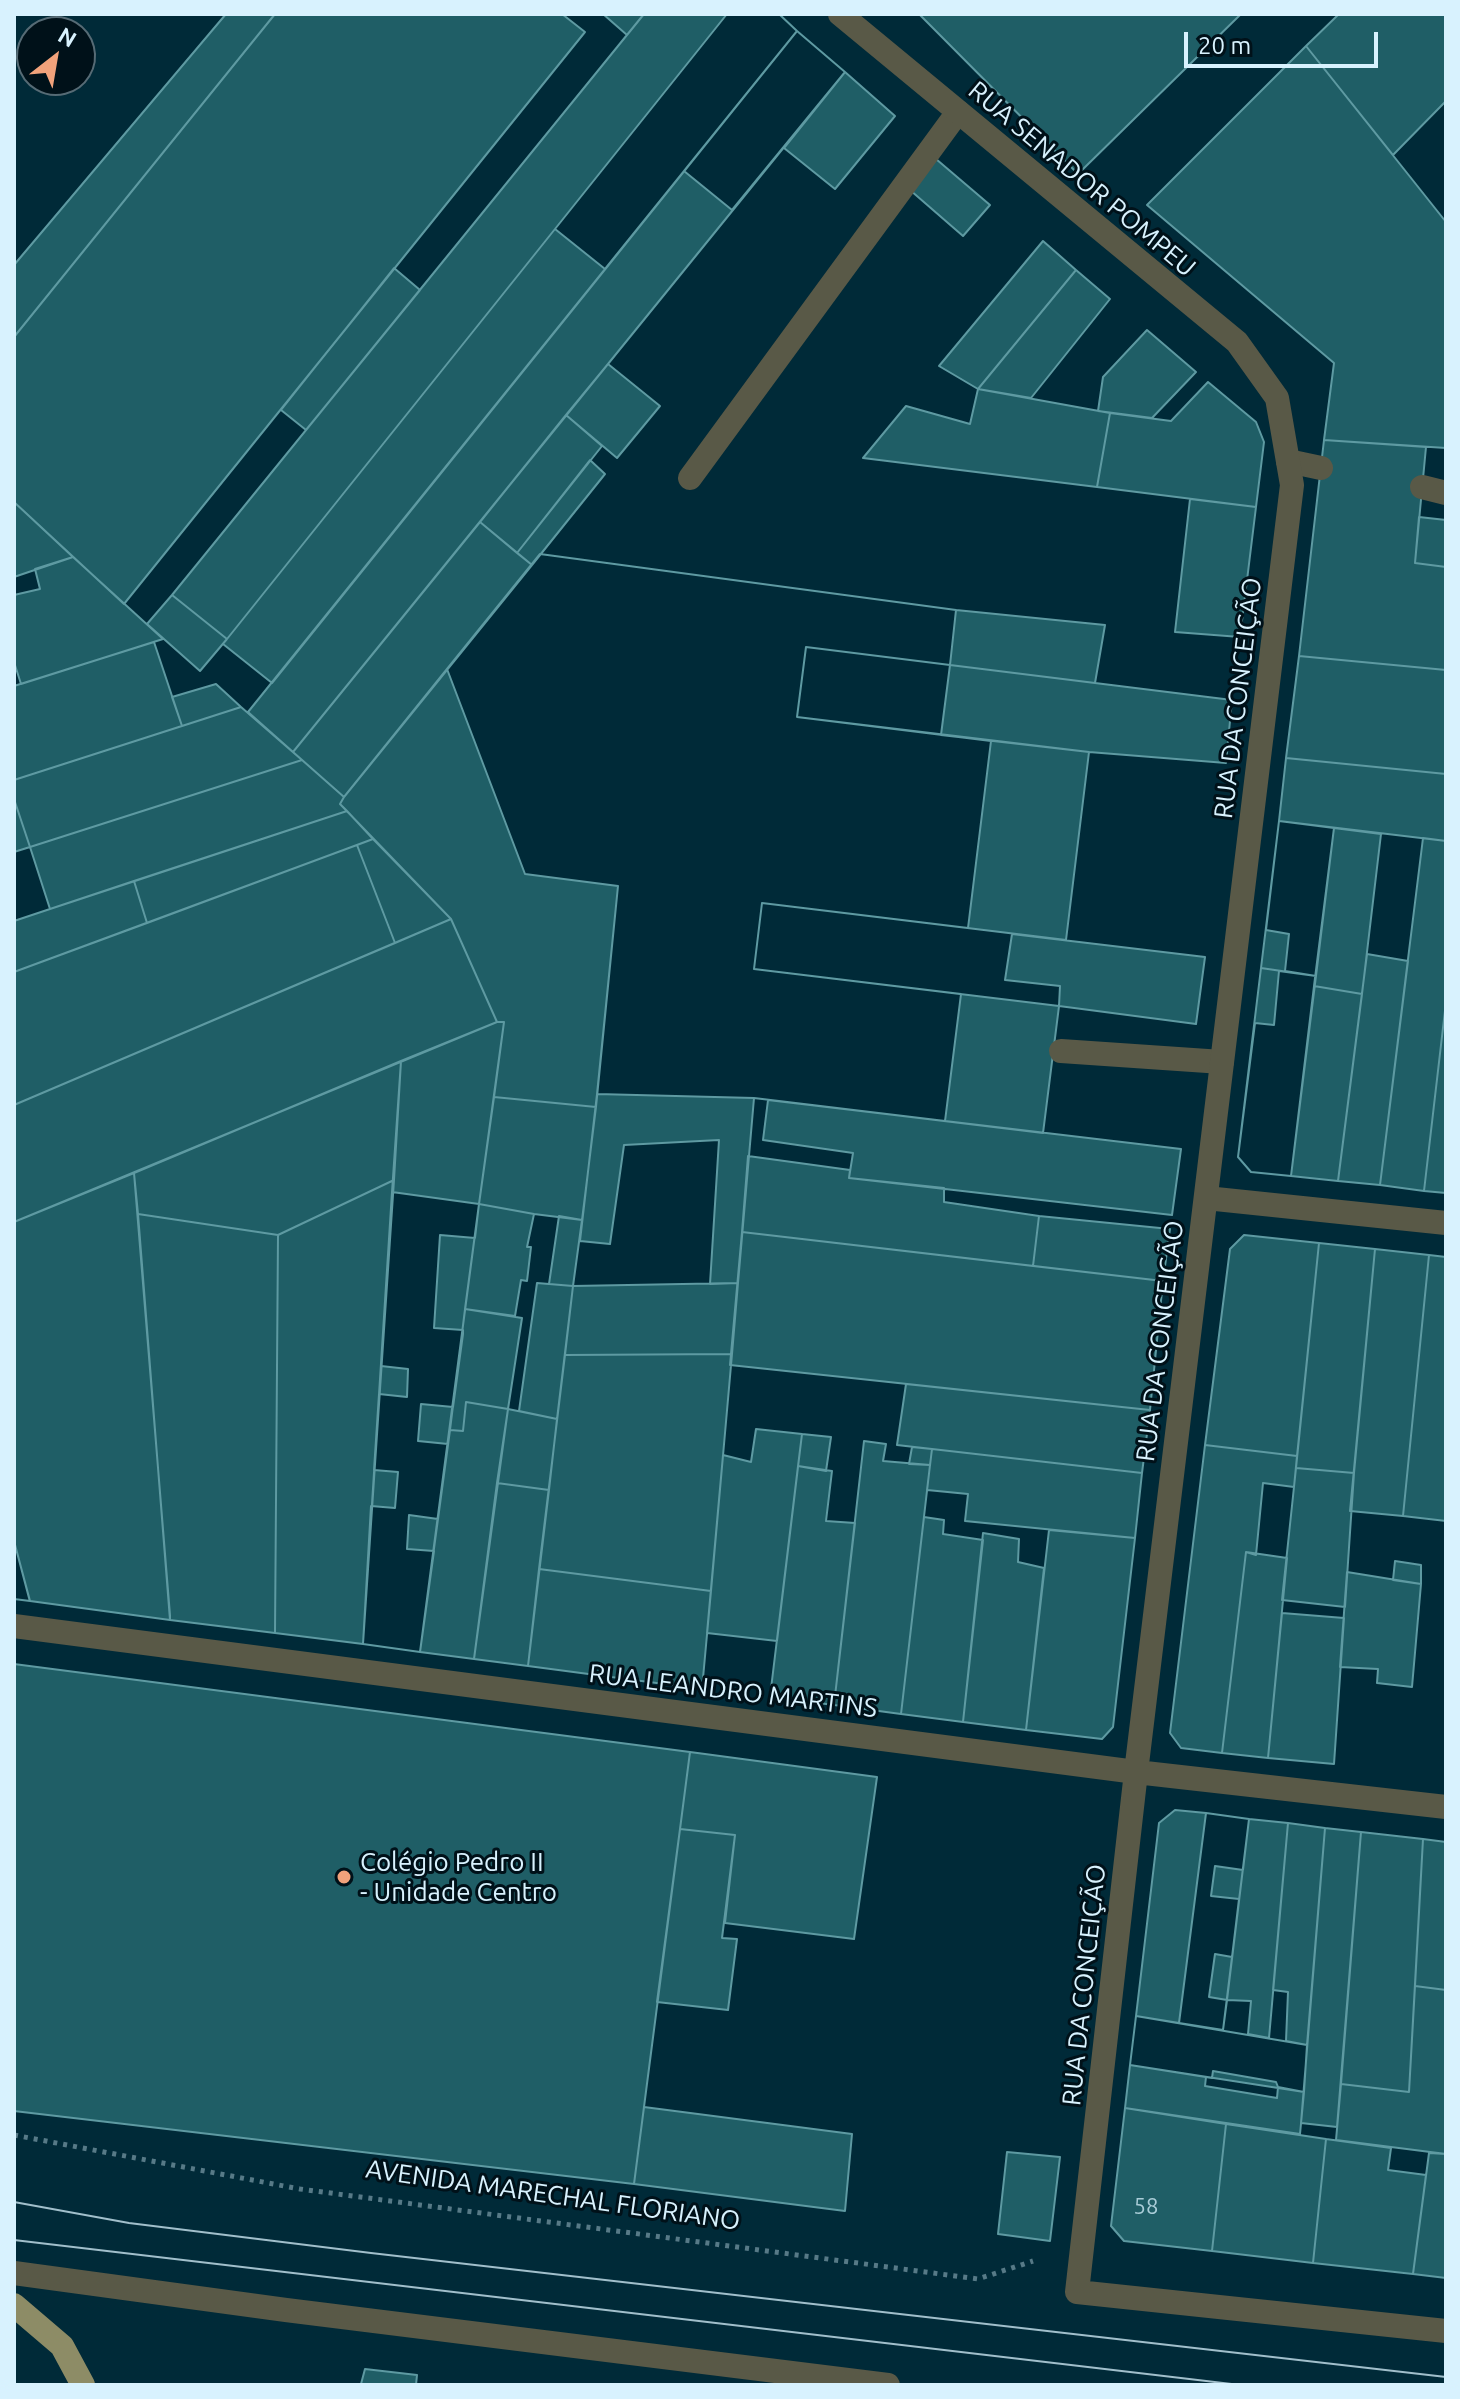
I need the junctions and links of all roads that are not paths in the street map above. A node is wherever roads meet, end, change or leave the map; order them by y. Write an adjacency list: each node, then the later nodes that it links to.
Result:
1 (843, 15): 2 (street, RUA SENADOR POMPEU)
2 (958, 112): 3 (street, RUA SENADOR POMPEU); 6 (street)
3 (1277, 398): 4 (street, RUA DA CONCEIÇÃO)
4 (1288, 461): 5 (street); 10 (street, RUA DA CONCEIÇÃO)
5 (1321, 468)
6 (690, 478)
7 (1422, 487): 8 (street)
8 (1446, 493)
9 (1061, 1051): 10 (street)
10 (1222, 1062): 11 (street, RUA DA CONCEIÇÃO)
11 (1206, 1198): 12 (street); 14 (street, RUA DA CONCEIÇÃO)
12 (1446, 1223)
13 (14, 1626): 14 (street, RUA LEANDRO MARTINS)
14 (1136, 1772): 15 (street, RUA LEANDRO MARTINS); 18 (street, RUA DA CONCEIÇÃO)
15 (1446, 1807)
16 (14, 2273): 20 (street)
17 (14, 2305): 19 (main road)
18 (1446, 2331)
19 (83, 2385)
20 (888, 2385)

